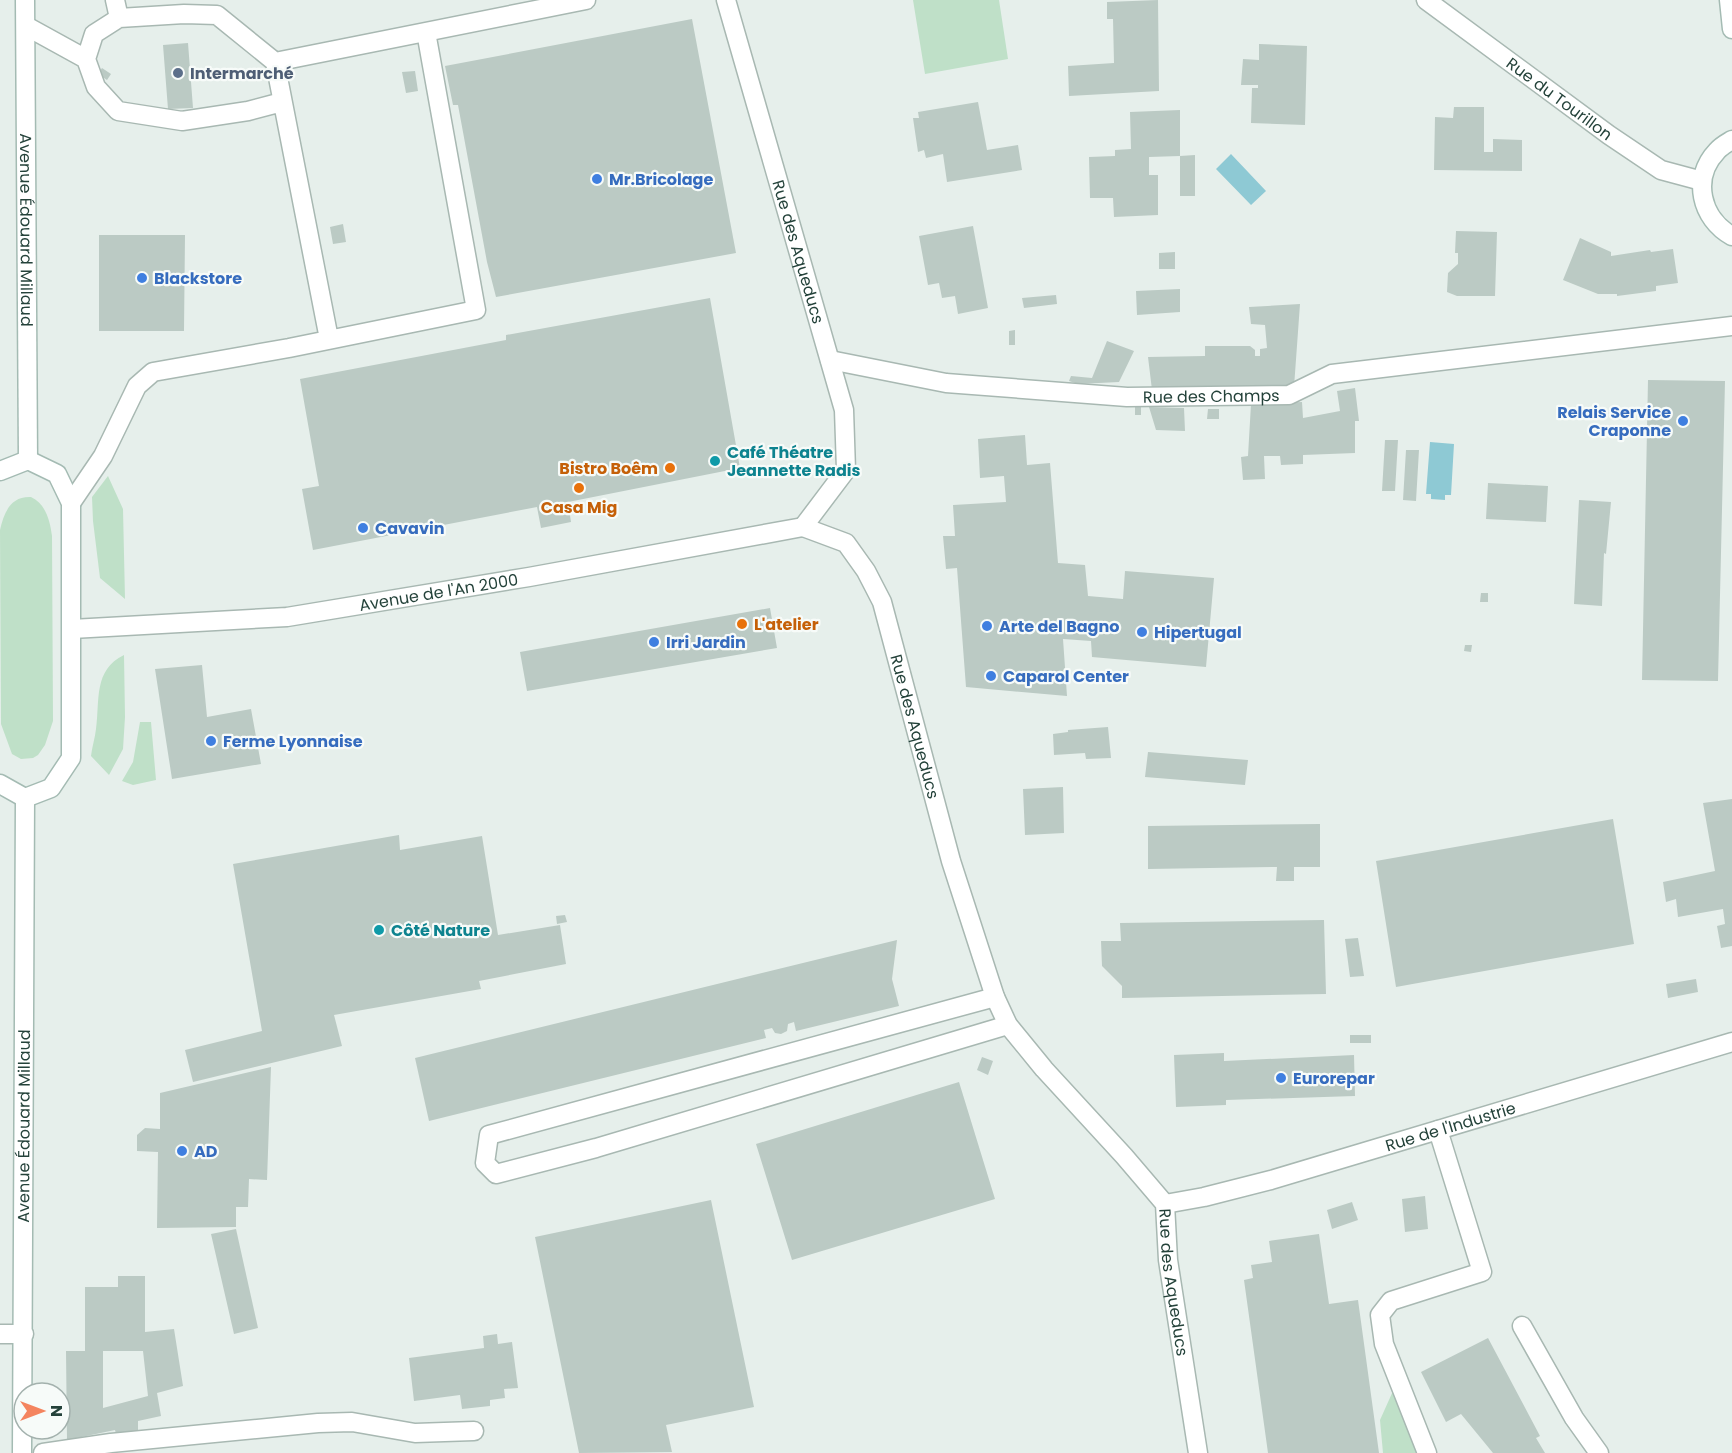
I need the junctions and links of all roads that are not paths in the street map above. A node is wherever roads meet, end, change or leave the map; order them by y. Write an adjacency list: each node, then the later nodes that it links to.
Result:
1 (25, 0): 8 (street, Avenue Édouard Millaud)
2 (115, 0): 7 (street)
3 (586, 0): 10 (street)
4 (726, 0): 19 (street, Rue des Aqueducs)
5 (1426, 0): 15 (street, Rue du Tourillon)
6 (1729, 0): 9 (street)
7 (119, 18): 11 (street); 12 (street)
8 (26, 26): 11 (street); 20 (street, Avenue Édouard Millaud)
9 (1732, 28)
10 (426, 32): 12 (street); 18 (street)
11 (86, 59): 13 (street)
12 (275, 62): 13 (street)
13 (282, 102): 18 (street)
14 (1732, 140): 15 (street)
15 (1702, 181): 16 (street)
16 (1732, 236)
17 (1732, 326): 19 (street, Rue des Champs)
18 (329, 339): 22 (street)
19 (830, 360): 23 (street, Rue des Aqueducs)
20 (28, 460): 21 (street); 22 (street)
21 (0, 471)
22 (71, 503): 24 (street)
23 (803, 527): 24 (street, Avenue de l'An 2000); 27 (street, Rue des Aqueducs)
24 (72, 629): 26 (street)
25 (0, 784): 26 (street)
26 (25, 798): 34 (street, Avenue Édouard Millaud)
27 (995, 997): 28 (street, Rue des Aqueducs); 28 (street)
28 (1008, 1025): 31 (street, Rue des Aqueducs)
29 (1732, 1042): 30 (street, Rue de l'Industrie)
30 (1438, 1130): 31 (street, Rue de l'Industrie); 39 (street)
31 (1165, 1204): 38 (street, Rue des Aqueducs)
32 (1522, 1326): 40 (street)
33 (0, 1334): 34 (street)
34 (24, 1334): 36 (street, Avenue Édouard Millaud)
35 (474, 1431): 37 (street)
36 (22, 1453)
37 (43, 1453)
38 (1198, 1453)
39 (1427, 1453)
40 (1599, 1453)

